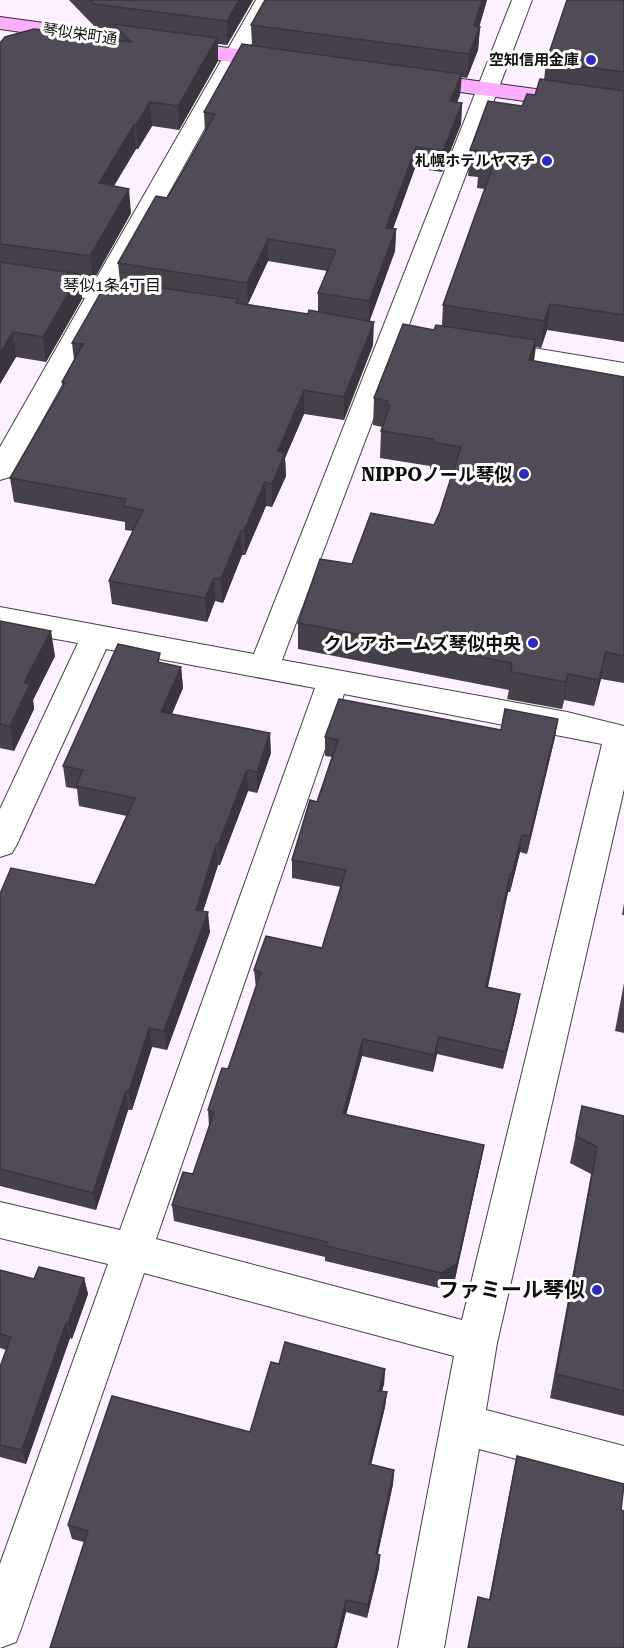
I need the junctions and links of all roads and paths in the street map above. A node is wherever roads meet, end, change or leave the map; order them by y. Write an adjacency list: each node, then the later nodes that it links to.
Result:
1 (266, 0): 4 (street)
2 (522, 0): 7 (street)
3 (4, 20): 4 (main road, 琴似栄町通)
4 (235, 55): 5 (main road, 琴似栄町通); 10 (street)
5 (304, 65)
6 (396, 77): 7 (main road)
7 (488, 90): 8 (main road); 12 (street)
8 (624, 108)
9 (0, 276): 10 (street)
10 (100, 293): 11 (street); 16 (street)
11 (163, 303)
12 (381, 334): 13 (street); 19 (street)
13 (417, 337)
14 (463, 345): 15 (street)
15 (624, 370)
16 (0, 471)
17 (0, 618): 18 (street)
18 (96, 637): 19 (street); 22 (street)
19 (264, 667): 20 (street)
20 (333, 681): 21 (street); 24 (street)
21 (622, 737): 25 (street)
22 (0, 844)
23 (0, 1220): 24 (street)
24 (131, 1251): 25 (street); 28 (street)
25 (477, 1343): 26 (street)
26 (461, 1424): 27 (street); 29 (street)
27 (624, 1467)
28 (0, 1626)
29 (420, 1648)

